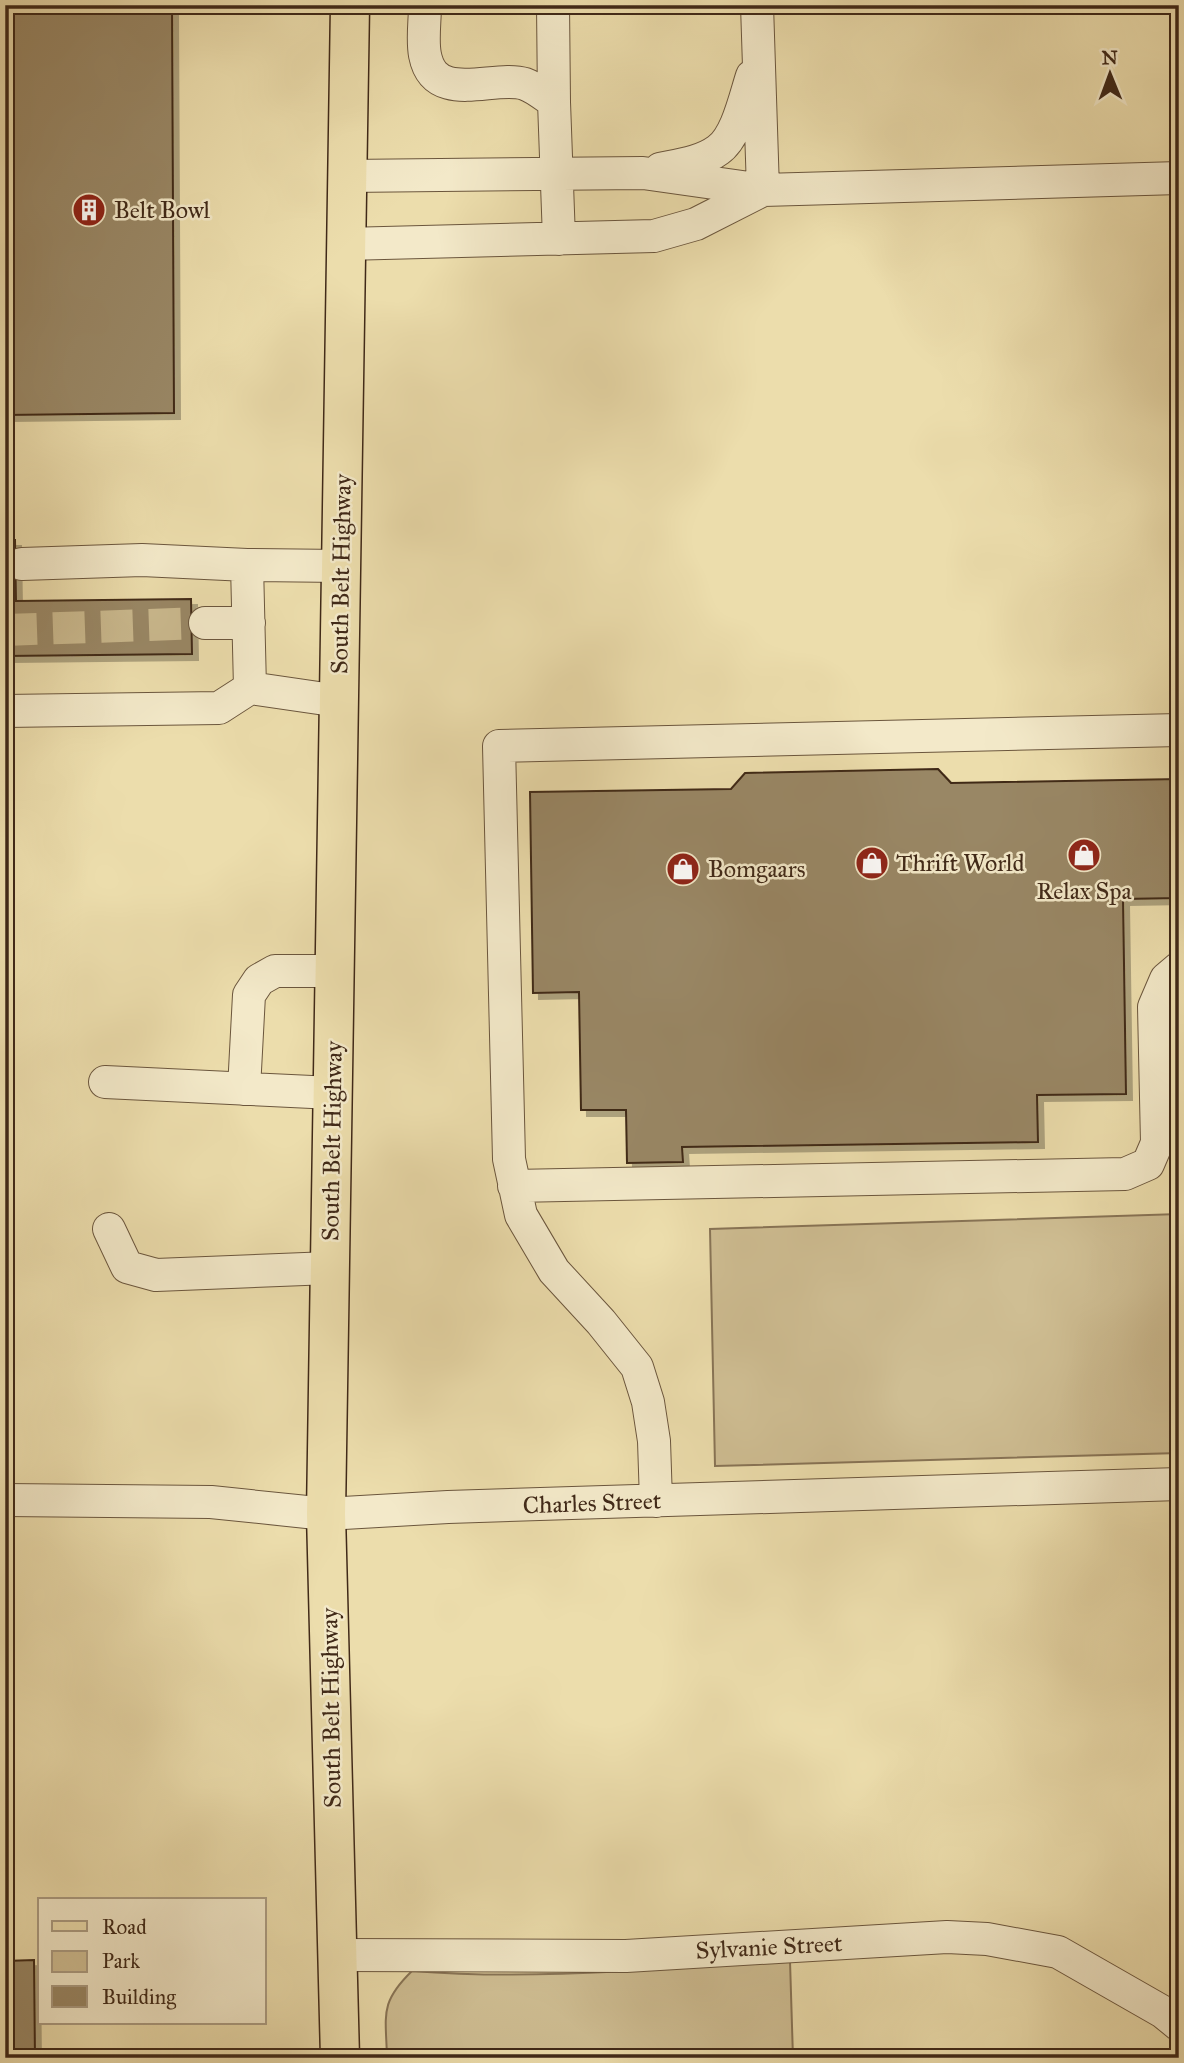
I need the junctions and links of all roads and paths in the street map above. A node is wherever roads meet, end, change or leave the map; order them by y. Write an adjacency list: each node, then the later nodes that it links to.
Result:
1 (350, 5): 9 (main road, South Belt Highway)
2 (425, 5): 6 (street)
3 (553, 5): 6 (street)
4 (757, 5): 5 (street)
5 (759, 54): 7 (street); 11 (street)
6 (554, 102): 8 (street)
7 (643, 173): 8 (street); 11 (street)
8 (557, 174): 9 (street); 13 (street)
9 (347, 176): 12 (main road, South Belt Highway)
10 (1179, 178): 11 (street)
11 (763, 190): 13 (street)
12 (346, 234): 13 (street); 16 (main road, South Belt Highway)
13 (559, 239)
14 (22, 564): 15 (street)
15 (247, 565): 16 (street); 18 (street)
16 (341, 566): 20 (main road, South Belt Highway)
17 (205, 623): 18 (street)
18 (248, 623): 19 (street)
19 (250, 688): 20 (street); 21 (street)
20 (339, 701): 24 (main road, South Belt Highway)
21 (5, 711)
22 (1179, 730): 28 (street)
23 (1179, 968): 28 (street)
24 (335, 971): 26 (street); 27 (main road, South Belt Highway)
25 (105, 1082): 26 (street)
26 (244, 1089): 27 (street)
27 (333, 1093): 30 (main road, South Belt Highway)
28 (514, 1186): 33 (street)
29 (109, 1229): 30 (street)
30 (330, 1268): 34 (main road, South Belt Highway)
31 (1179, 1484): 33 (street, Charles Street)
32 (5, 1500): 34 (street, Charles Street)
33 (656, 1501): 34 (street, Charles Street)
34 (327, 1514): 35 (main road, South Belt Highway)
35 (338, 1955): 36 (street, Sylvanie Street); 37 (main road, South Belt Highway)
36 (1179, 2025)
37 (340, 2058)

